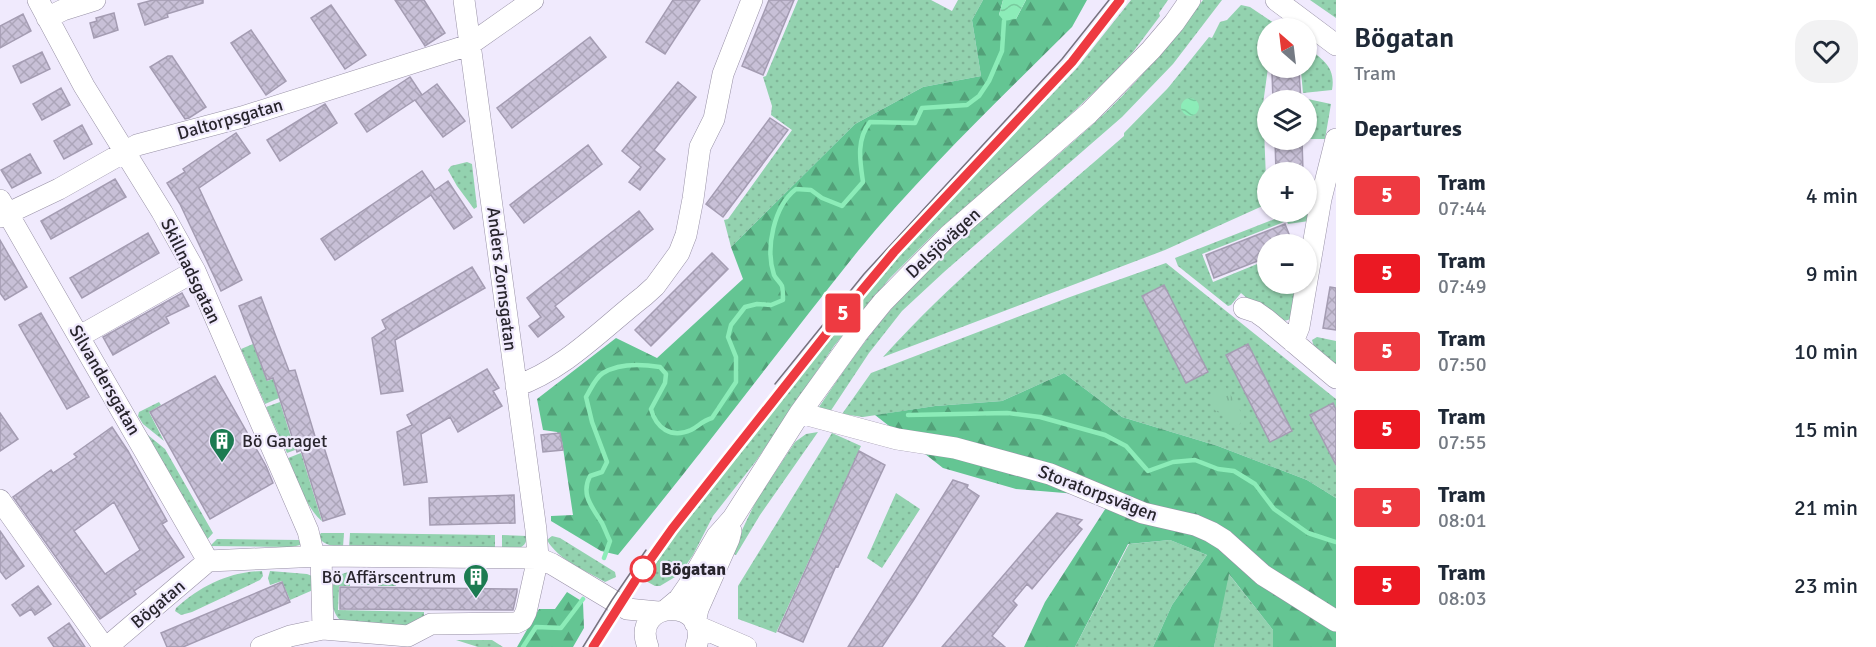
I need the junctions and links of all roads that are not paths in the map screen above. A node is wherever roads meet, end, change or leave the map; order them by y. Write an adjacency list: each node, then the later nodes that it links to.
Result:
1 (95, 0): 7 (street)
2 (464, 0): 8 (street, Anders Zornsgatan)
3 (533, 0): 8 (street, Daltorpsgatan)
4 (752, 0): 18 (street)
5 (1190, 0): 19 (street, Delsjövägen)
6 (1276, 0): 9 (street)
7 (42, 9): 11 (street, Skillnadsgatan)
8 (469, 45): 11 (street, Daltorpsgatan); 18 (street, Anders Zornsgatan)
9 (1336, 45)
10 (1336, 139): 16 (street)
11 (126, 152): 12 (street, Daltorpsgatan); 13 (street, Skillnadsgatan)
12 (2, 210): 15 (street, Silvandersgatan)
13 (195, 271): 15 (street); 22 (street, Skillnadsgatan)
14 (1244, 308): 16 (street)
15 (80, 336): 24 (street, Silvandersgatan)
16 (1293, 342): 17 (street)
17 (1336, 378)
18 (516, 386): 23 (street, Anders Zornsgatan)
19 (800, 413): 21 (street, Delsjövägen); 27 (street, Storatorpsvägen)
20 (0, 500): 31 (street)
21 (734, 518): 26 (street, Delsjövägen); 28 (street, Delsjövägen)
22 (318, 556): 23 (street); 24 (street); 29 (street, Skillnadsgatan)
23 (538, 558): 25 (street); 29 (street, Anders Zornsgatan)
24 (208, 561): 31 (street, Bögatan)
25 (627, 609): 26 (street); 30 (street)
26 (663, 610): 28 (street); 30 (street, Delsjövägen)
27 (1336, 621)
28 (696, 624): 33 (street, Delsjövägen); 34 (street)
29 (323, 629): 32 (street, Anders Zornsgatan)
30 (646, 643)
31 (105, 647)
32 (261, 647)
33 (696, 647)
34 (746, 647)

